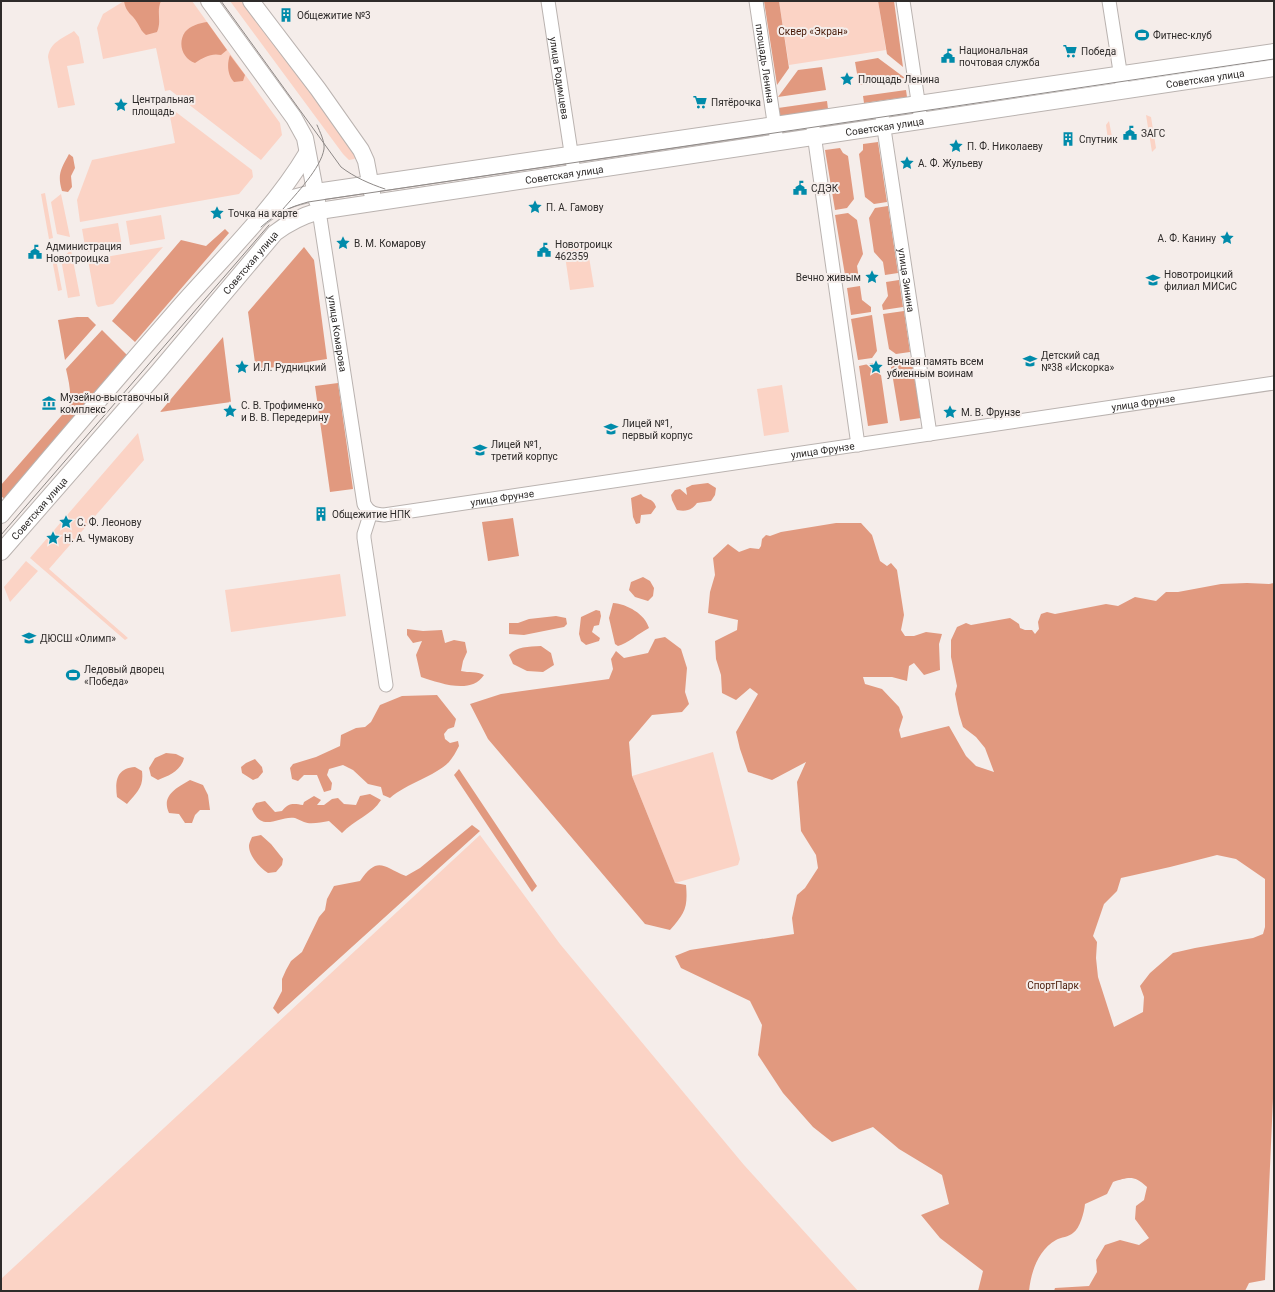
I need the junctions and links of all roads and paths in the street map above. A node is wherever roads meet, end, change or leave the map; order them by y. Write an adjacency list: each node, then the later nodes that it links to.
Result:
1 (209, 1): 19 (main road, улица Комарова)
2 (252, 1): 22 (main road)
3 (548, 1): 20 (street, улица Родимцева)
4 (756, 1): 15 (street, площадь Ленина)
5 (903, 1): 11 (street)
6 (1109, 1): 9 (street)
7 (1274, 52): 9 (main road, Советская улица)
8 (1274, 68): 10 (main road, Советская улица)
9 (1121, 74): 10 (street); 11 (main road, Советская улица)
10 (1123, 90): 14 (main road, Советская улица)
11 (918, 104): 12 (main road, Советская улица); 14 (street)
12 (882, 109): 13 (main road, Советская улица); 16 (street, улица Зинина)
13 (812, 119): 15 (main road, Советская улица); 17 (street)
14 (921, 121): 16 (main road, Советская улица)
15 (774, 125): 18 (street, площадь Ленина); 20 (main road, Советская улица)
16 (884, 126): 17 (main road, Советская улица); 28 (street, улица Зинина)
17 (814, 137): 18 (main road, Советская улица); 29 (street)
18 (777, 142): 21 (main road, Советская улица)
19 (306, 145): 23 (main road, улица Комарова); 26 (main road, Советская улица)
20 (572, 154): 21 (street, улица Родимцева); 22 (main road, Советская улица)
21 (574, 172): 24 (main road, Советская улица)
22 (370, 184): 23 (main road, Советская улица); 24 (main road)
23 (316, 192): 25 (main road, улица Комарова); 26 (main road, Советская улица)
24 (373, 203): 25 (main road, Советская улица)
25 (319, 211): 30 (street, улица Комарова); 32 (main road, Советская улица)
26 (257, 220): 31 (main road, Советская улица)
27 (1274, 383): 28 (street, улица Фрунзе)
28 (930, 434): 29 (street, улица Фрунзе)
29 (858, 445): 30 (street, улица Фрунзе)
30 (371, 512): 33 (street)
31 (1, 515)
32 (1, 552)
33 (386, 685)

